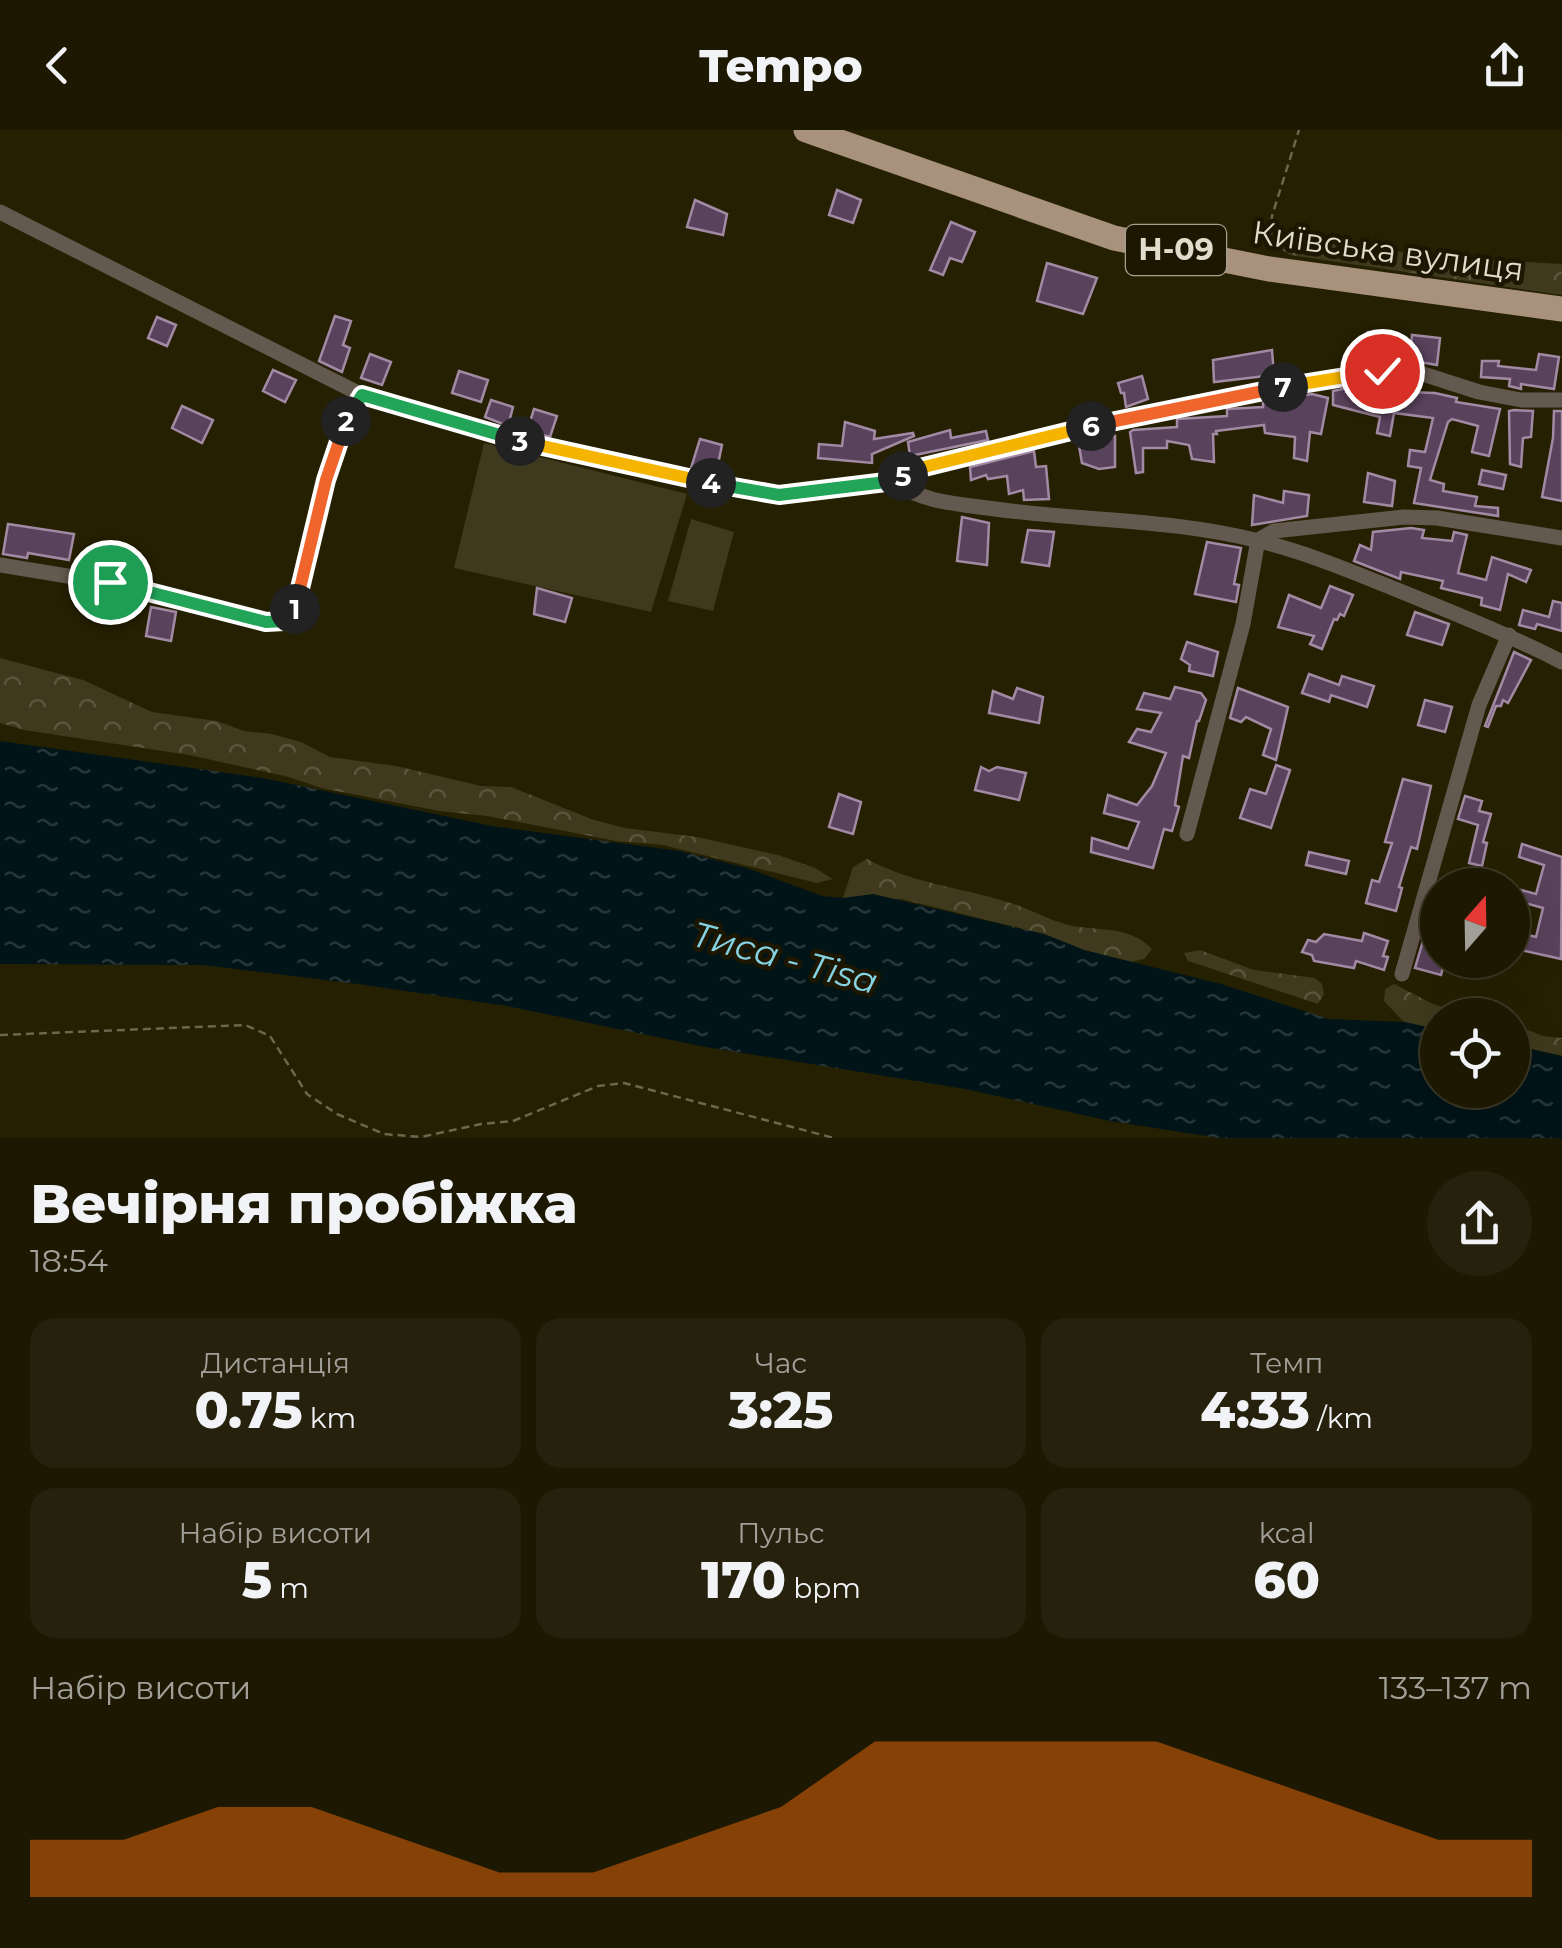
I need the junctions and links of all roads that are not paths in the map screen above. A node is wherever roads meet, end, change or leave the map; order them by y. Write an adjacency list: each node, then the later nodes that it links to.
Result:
1 (806, 130): 3 (main road, Київська вулиця / Н-09)
2 (0, 212): 4 (street)
3 (1562, 309)
4 (362, 395): 6 (street); 9 (street)
5 (1562, 400): 6 (street)
6 (894, 481): 8 (street)
7 (1562, 538): 8 (street)
8 (1258, 540): 10 (street); 12 (street)
9 (0, 565)
10 (1509, 635): 11 (street); 13 (street)
11 (1562, 662)
12 (1188, 834)
13 (1402, 974)

